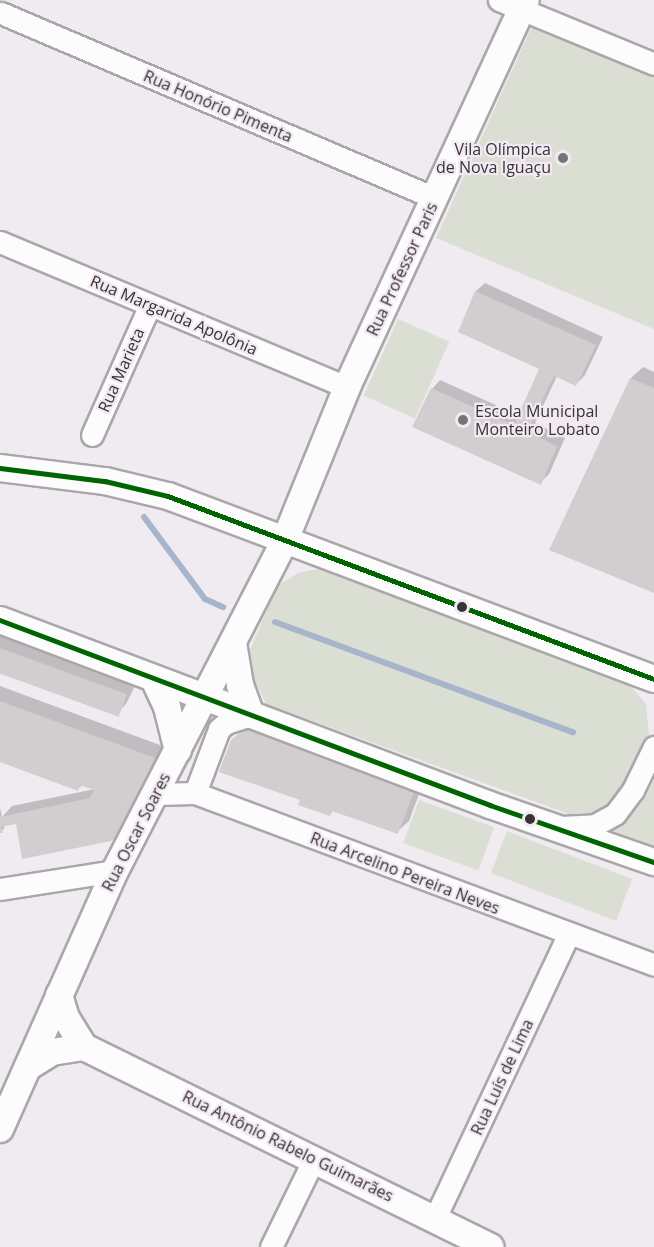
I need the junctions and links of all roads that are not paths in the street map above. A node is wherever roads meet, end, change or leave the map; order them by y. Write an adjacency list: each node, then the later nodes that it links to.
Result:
1 (516, 3): 3 (street); 4 (main road, Rua Professor Paris)
2 (1, 13): 4 (street, Rua Honório Pimenta)
3 (654, 64)
4 (434, 198): 7 (main road, Rua Professor Paris)
5 (0, 242): 6 (street, Rua Margarida Apolônia)
6 (150, 305): 7 (street, Rua Margarida Apolônia); 8 (street, Rua Marieta)
7 (347, 387): 10 (main road, Rua Professor Paris)
8 (92, 435)
9 (0, 468): 10 (main road)
10 (285, 540): 12 (main road, Rua Oscar Soares); 14 (main road)
11 (0, 620): 13 (main road)
12 (233, 643): 15 (main road, Rua Oscar Soares); 16 (main road)
13 (154, 679): 15 (main road); 18 (main road)
14 (654, 679)
15 (205, 697): 16 (main road); 18 (main road, Rua Oscar Soares)
16 (251, 715): 19 (street); 21 (main road)
17 (654, 747): 21 (street)
18 (178, 751): 20 (main road, Rua Oscar Soares)
19 (195, 793): 20 (street, Rua Arcelino Pereira Neves); 25 (street, Rua Arcelino Pereira Neves)
20 (155, 795): 23 (main road, Rua Oscar Soares)
21 (548, 826): 22 (main road)
22 (654, 862)
23 (115, 871): 24 (street); 27 (main road, Rua Oscar Soares)
24 (0, 889)
25 (568, 935): 26 (street, Rua Arcelino Pereira Neves); 33 (street, Rua Luís de Lima)
26 (654, 965)
27 (59, 995): 28 (main road); 29 (main road, Rua Oscar Soares)
28 (84, 1047): 29 (main road); 32 (main road, Rua Antônio Rabelo Guimarães)
29 (28, 1067): 30 (main road, Rua Oscar Soares)
30 (6, 1103): 31 (main road, Rua Oscar Soares)
31 (0, 1129)
32 (314, 1159): 33 (main road, Rua Antônio Rabelo Guimarães); 34 (street)
33 (435, 1218): 35 (main road, Rua Antônio Rabelo Guimarães)
34 (271, 1247)
35 (491, 1247)

